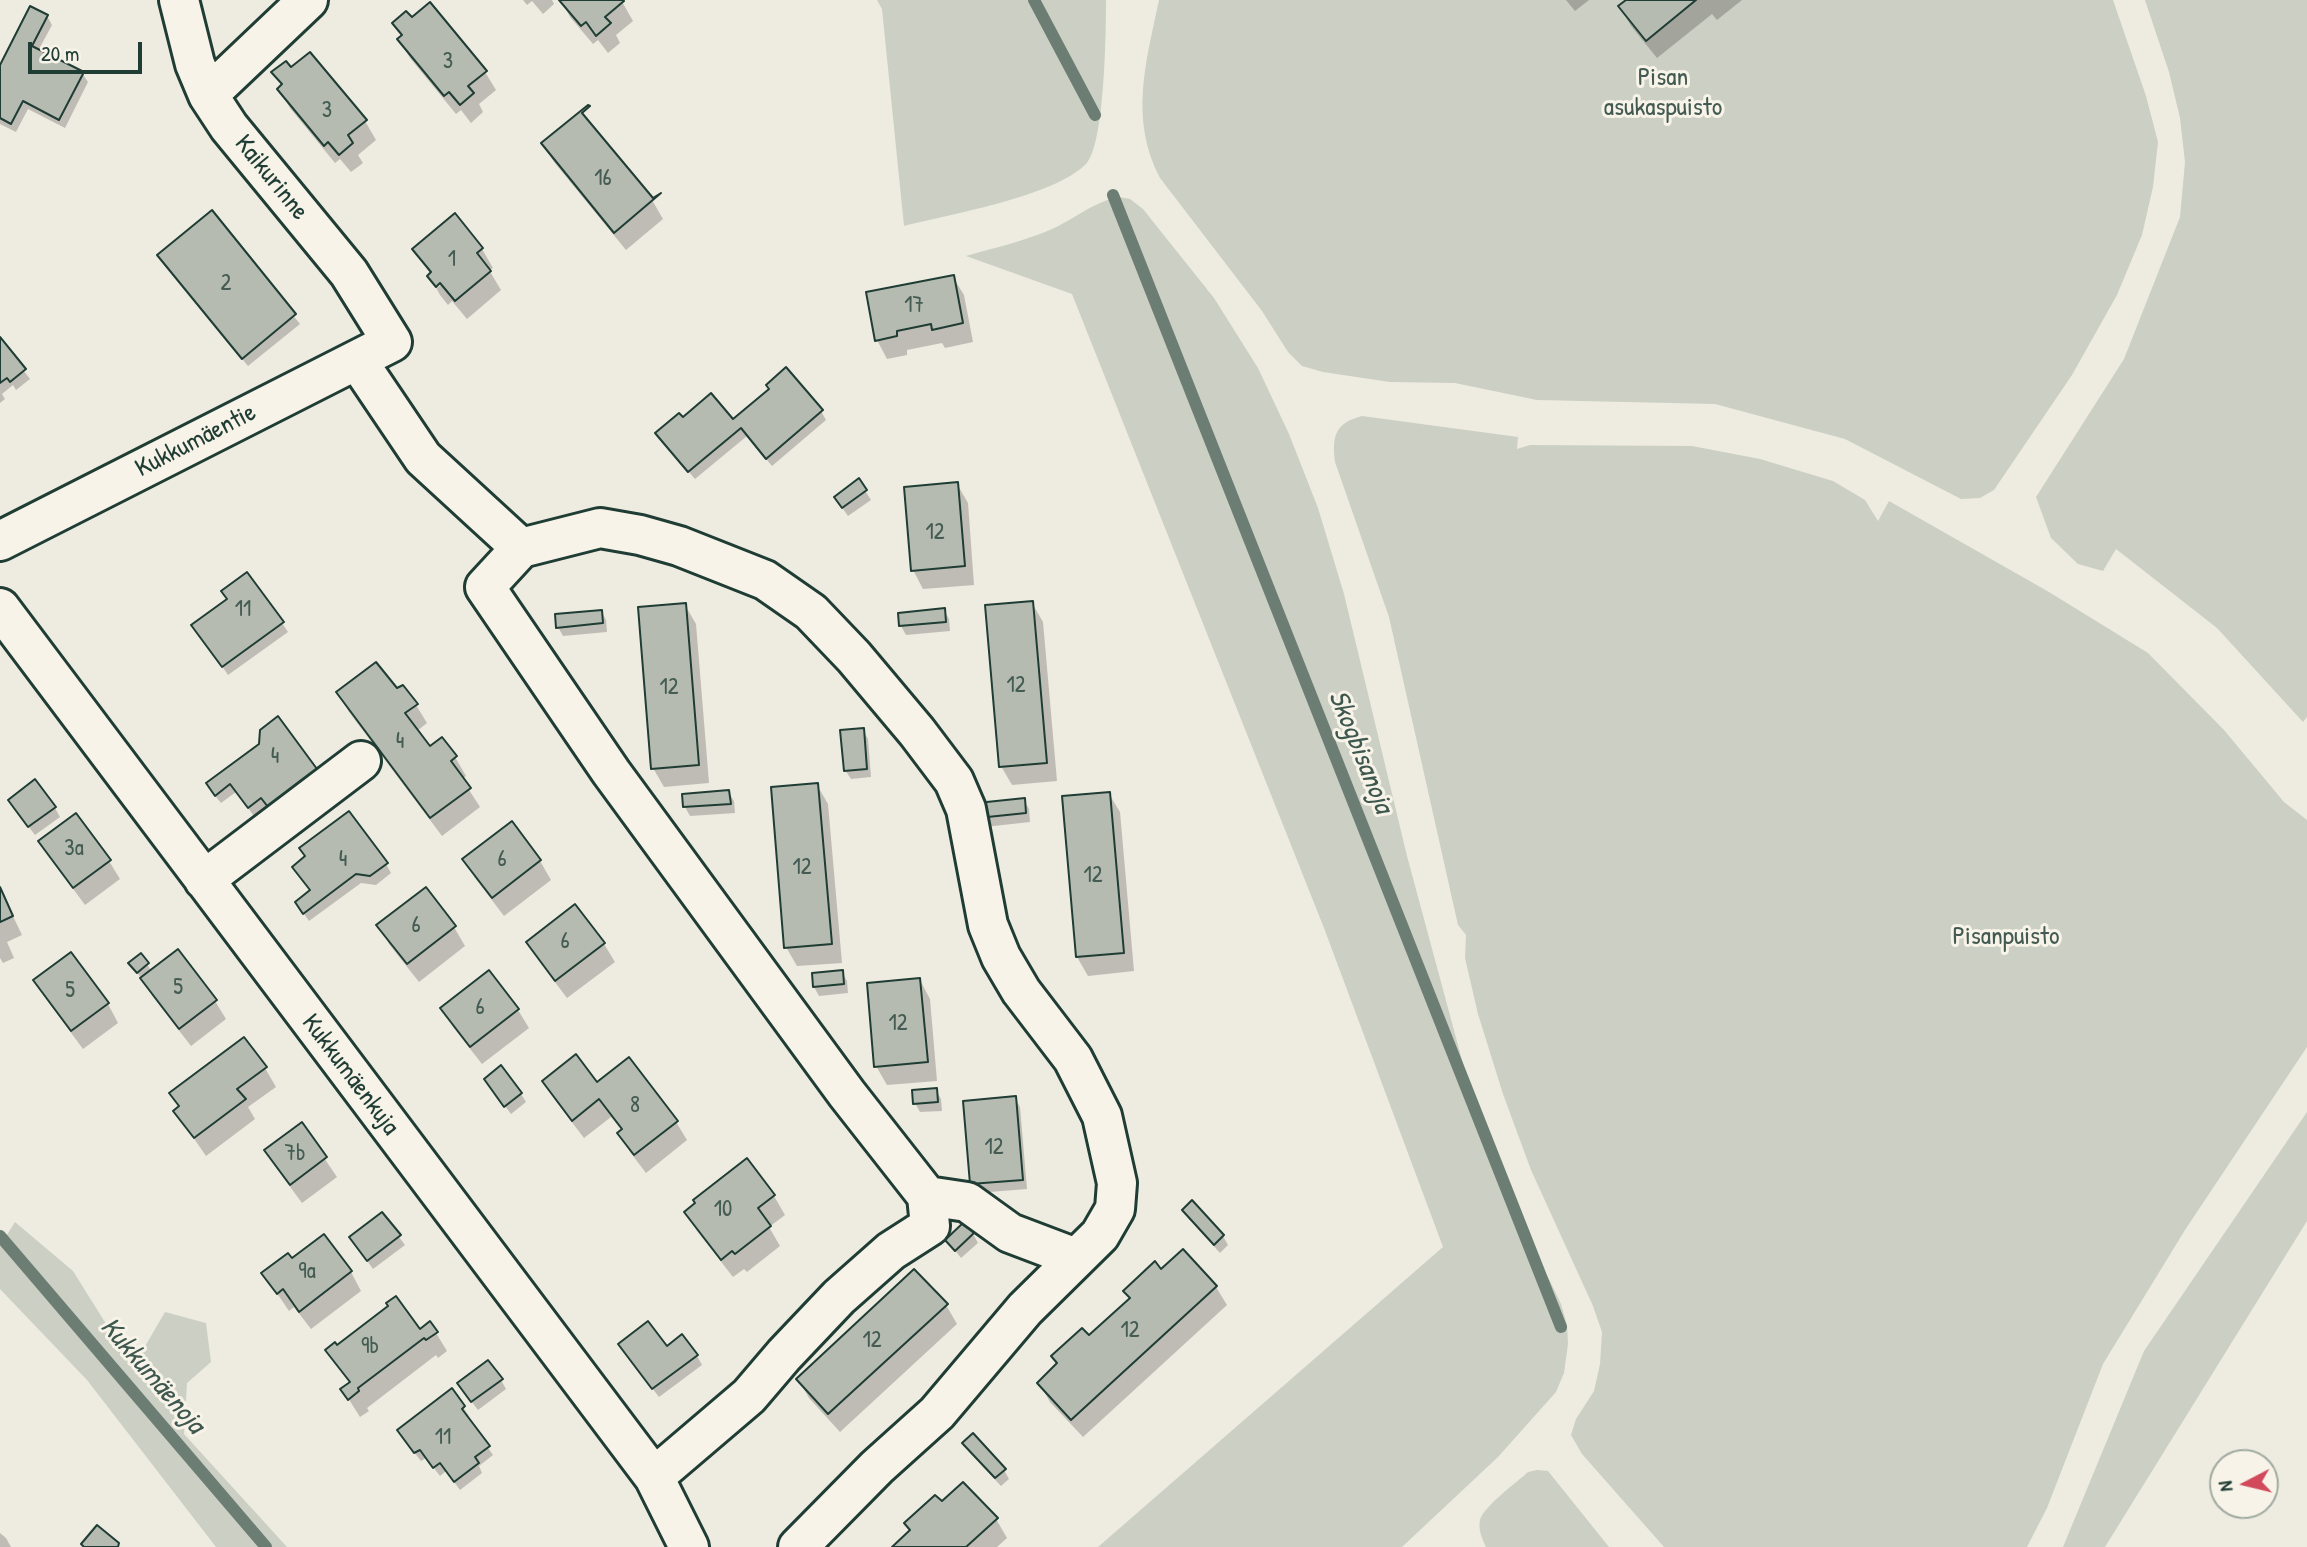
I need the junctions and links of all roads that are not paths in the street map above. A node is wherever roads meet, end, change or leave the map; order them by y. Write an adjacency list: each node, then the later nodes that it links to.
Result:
1 (179, 0): 3 (street, Kaikurinne)
2 (308, 0): 3 (street)
3 (208, 95): 4 (street, Kaikurinne)
4 (392, 342): 5 (street, Kukkumäentie)
5 (358, 360): 6 (street, Kukkumäentie); 7 (street)
6 (0, 541)
7 (521, 548): 11 (street); 12 (street)
8 (0, 608): 10 (street, Kukkumäenkuja)
9 (361, 761): 10 (street)
10 (204, 880): 13 (street, Kukkumäenkuja)
11 (927, 1196): 12 (street); 13 (street)
12 (1076, 1258): 15 (street)
13 (654, 1477): 14 (street, Kukkumäenkuja)
14 (689, 1547)
15 (798, 1547)

